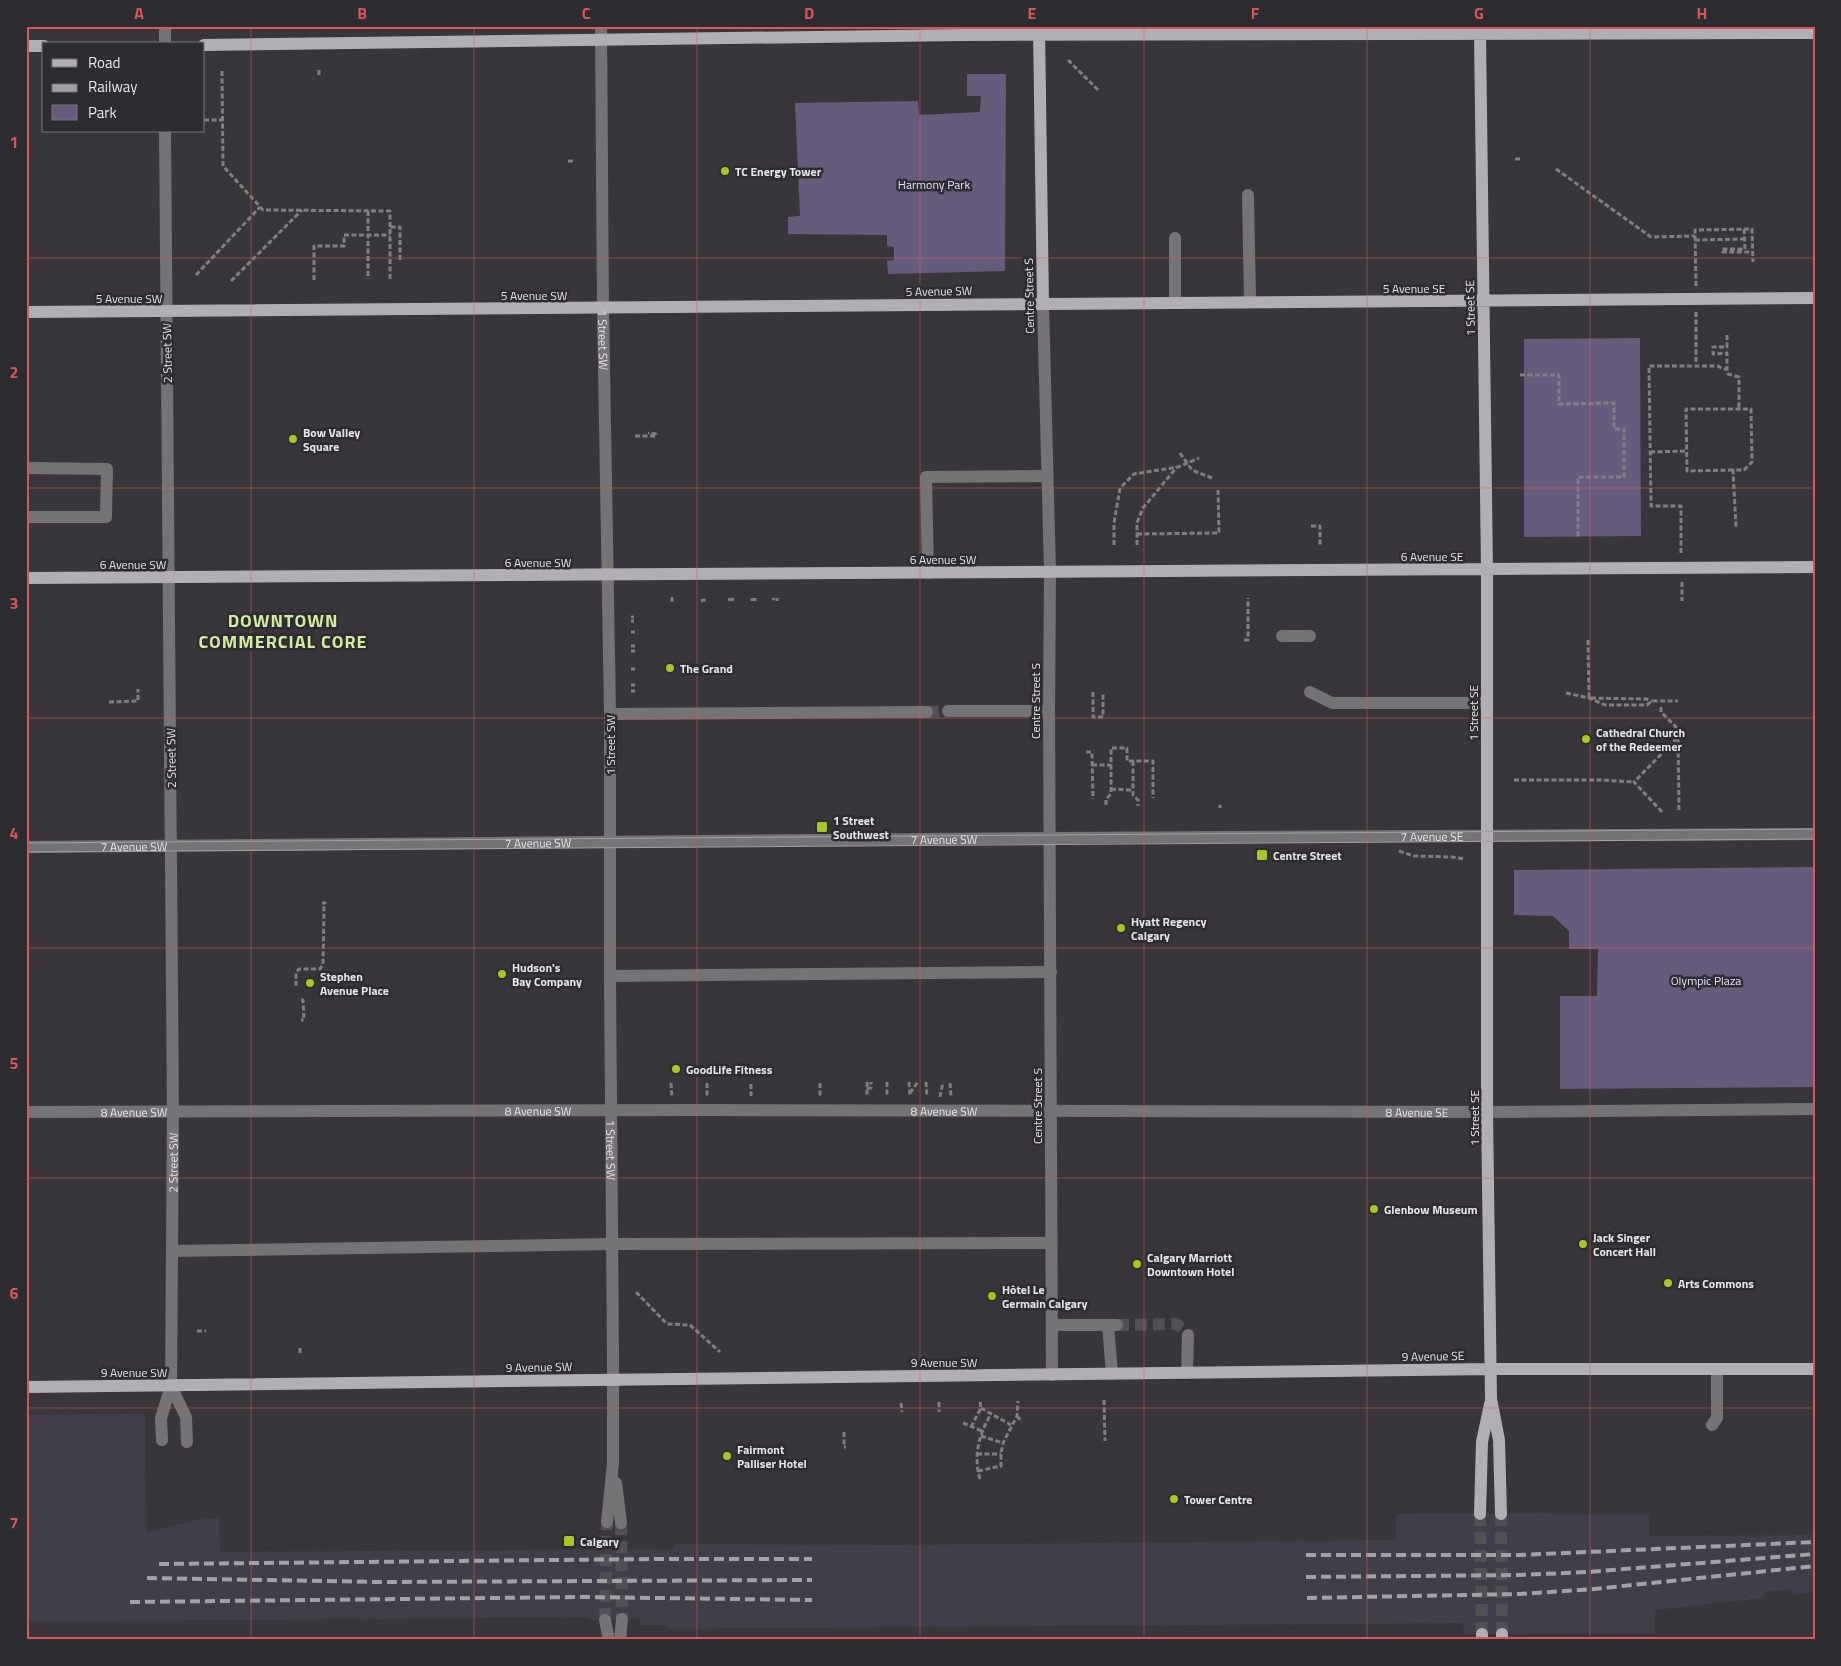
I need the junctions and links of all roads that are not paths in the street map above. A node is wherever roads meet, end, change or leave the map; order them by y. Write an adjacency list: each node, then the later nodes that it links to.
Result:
1 (165, 26): 8 (street)
2 (601, 26): 7 (street, 1 Street SW)
3 (1367, 30): 4 (main road); 5 (main road)
4 (1480, 30): 6 (main road); 16 (main road, 1 Street SE)
5 (1039, 31): 7 (main road); 19 (main road, Centre Street S)
6 (1815, 33)
7 (601, 40): 9 (main road); 20 (street, 1 Street SW)
8 (165, 42)
9 (205, 45)
10 (26, 46): 11 (main road)
11 (42, 46)
12 (165, 132): 21 (street, 2 Street SW)
13 (1248, 195): 17 (street)
14 (1175, 238): 18 (street)
15 (1815, 298): 16 (main road, 5 Avenue SE)
16 (1484, 301): 17 (main road, 5 Avenue SE); 27 (main road, 1 Street SE)
17 (1250, 302): 18 (main road, 5 Avenue SE)
18 (1175, 303): 19 (main road, 5 Avenue SE)
19 (1043, 304): 20 (main road, 5 Avenue SW); 24 (street, Centre Street S)
20 (603, 308): 21 (main road, 5 Avenue SW); 30 (street, 1 Street SW)
21 (167, 311): 22 (main road, 5 Avenue SW); 32 (street, 2 Street SW)
22 (26, 312)
23 (26, 468): 25 (street)
24 (1047, 476): 28 (street, Centre Street S); 29 (street)
25 (26, 517)
26 (1815, 567): 27 (main road, 6 Avenue SE)
27 (1487, 570): 28 (main road, 6 Avenue SE); 36 (main road, 1 Street SE)
28 (1050, 572): 29 (main road, 6 Avenue SW); 38 (street, Centre Street S)
29 (928, 573): 30 (main road, 6 Avenue SW)
30 (609, 575): 32 (main road, 6 Avenue SW); 40 (street, 1 Street SW)
31 (26, 578): 32 (main road, 6 Avenue SW)
32 (169, 578): 46 (street, 2 Street SW)
33 (1282, 636): 34 (street)
34 (1310, 636)
35 (1310, 692): 36 (street)
36 (1487, 703): 42 (main road, 1 Street SE)
37 (948, 711): 38 (street)
38 (1049, 711): 43 (street, Centre Street S)
39 (927, 712): 40 (street)
40 (610, 714): 44 (street, 1 Street SW)
41 (1815, 834): 42 (street, 7 Avenue SE)
42 (1488, 836): 43 (street, 7 Avenue SE); 54 (main road, 1 Street SE)
43 (1050, 838): 44 (street, 7 Avenue SW); 47 (street, Centre Street S)
44 (611, 843): 46 (street, 7 Avenue SW); 48 (street, 1 Street SW)
45 (26, 847): 46 (street, 7 Avenue SW)
46 (172, 847): 52 (street, 2 Street SW)
47 (1051, 972): 48 (street); 51 (street, Centre Street S)
48 (610, 976): 50 (street, 1 Street SW)
49 (1815, 1109): 54 (street, 8 Avenue SE)
50 (612, 1110): 51 (street, 8 Avenue SW); 52 (street, 8 Avenue SW); 56 (street, 1 Street SW)
51 (1050, 1110): 54 (street, 8 Avenue SE); 55 (street, Centre Street S)
52 (173, 1111): 53 (street, 8 Avenue SW); 57 (street, 2 Street SW)
53 (26, 1112)
54 (1487, 1112): 60 (main road, 1 Street SE)
55 (1051, 1243): 56 (street); 58 (street, Centre Street S)
56 (613, 1244): 57 (street); 66 (street, 1 Street SW)
57 (172, 1251): 67 (street, 2 Street SW)
58 (1052, 1325): 64 (street); 65 (street, Centre Street S)
59 (1188, 1335): 63 (street)
60 (1491, 1369): 61 (main road, 9 Avenue SE); 63 (main road, 9 Avenue SE); 69 (main road, 1 Street SE)
61 (1717, 1369): 62 (main road, 9 Avenue SE); 70 (street)
62 (1815, 1369)
63 (1187, 1373): 64 (main road, 9 Avenue SE)
64 (1112, 1374): 65 (main road, 9 Avenue SE)
65 (1052, 1375): 66 (main road, 9 Avenue SW)
66 (613, 1380): 67 (main road, 9 Avenue SW); 73 (street, 1 Street SW)
67 (171, 1386): 68 (main road, 9 Avenue SW); 71 (street); 72 (street)
68 (26, 1387)
69 (1491, 1399): 74 (main road, 1 Street SE); 75 (main road, 1 Street SE)
70 (1712, 1425)
71 (162, 1440)
72 (187, 1442)
73 (614, 1463): 76 (street, 1 Street SW); 77 (street, 1 Street SW)
74 (1480, 1514)
75 (1501, 1514)
76 (607, 1522)
77 (621, 1523)
78 (622, 1619): 81 (street)
79 (605, 1620): 80 (street)
80 (608, 1640)
81 (620, 1640)

